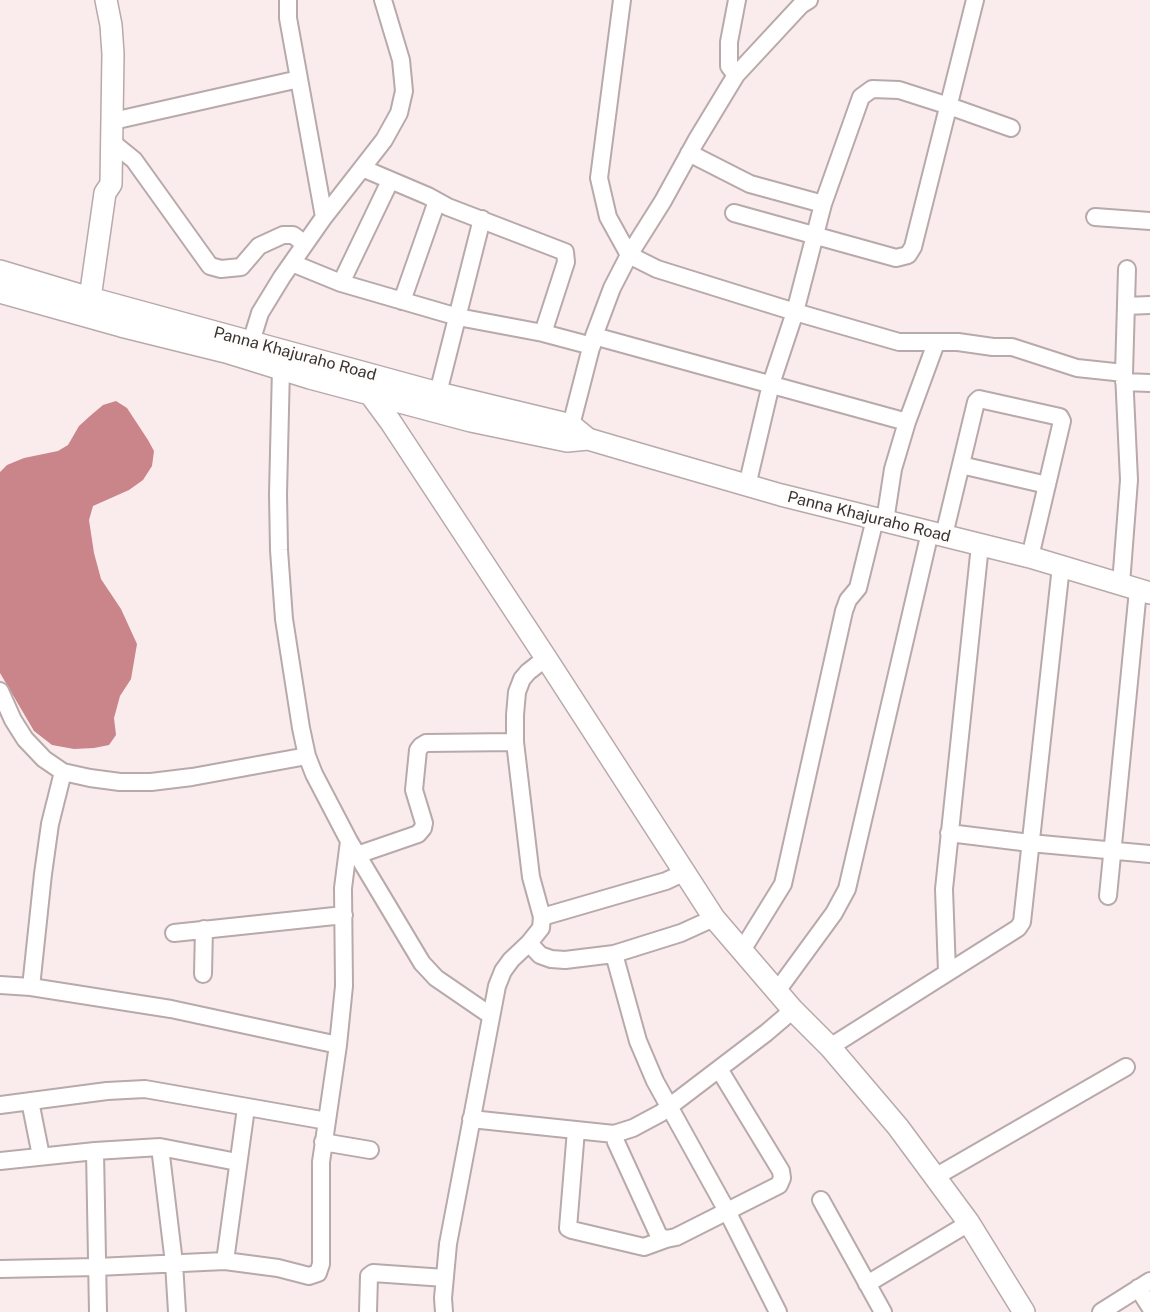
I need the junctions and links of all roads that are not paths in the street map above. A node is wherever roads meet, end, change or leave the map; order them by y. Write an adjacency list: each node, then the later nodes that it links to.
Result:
1 (94, 0): 18 (main road)
2 (106, 0): 12 (main road)
3 (288, 0): 10 (street)
4 (383, 0): 16 (street)
5 (622, 0): 28 (street)
6 (737, 0): 9 (street)
7 (809, 0): 9 (street)
8 (975, 0): 11 (street)
9 (736, 75): 15 (street)
10 (299, 78): 12 (street); 22 (street)
11 (949, 106): 13 (street); 20 (street); 26 (street)
12 (113, 121): 14 (main road)
13 (1011, 128)
14 (113, 143): 18 (main road); 27 (street)
15 (689, 153): 20 (street); 28 (street)
16 (362, 168): 17 (street); 22 (street)
17 (390, 181): 19 (street); 32 (street)
18 (105, 193): 37 (main road)
19 (437, 201): 24 (street); 34 (street)
20 (824, 204): 26 (street)
21 (734, 213): 26 (street)
22 (324, 217): 27 (street)
23 (1095, 217): 25 (street)
24 (482, 219): 39 (street); 40 (street)
25 (1150, 221)
26 (817, 236): 38 (street)
27 (305, 244): 29 (street)
28 (628, 255): 38 (street); 41 (street)
29 (292, 263): 32 (street); 42 (street)
30 (1127, 270): 36 (street)
31 (0, 272): 37 (main road, Panna Khajuraho Road)
32 (341, 283): 34 (street)
33 (0, 292): 37 (main road, Panna Khajuraho Road)
34 (402, 302): 39 (street)
35 (1150, 305): 36 (street)
36 (1126, 306): 45 (street)
37 (87, 307): 42 (main road, Panna Khajuraho Road); 44 (main road, Panna Khajuraho Road)
38 (795, 312): 43 (street); 47 (street)
39 (458, 317): 40 (street); 48 (street)
40 (543, 333): 41 (street)
41 (593, 341): 47 (street); 51 (street)
42 (251, 342): 48 (main road, Panna Khajuraho Road)
43 (936, 343): 45 (street); 50 (street)
44 (281, 369): 49 (main road, Panna Khajuraho Road); 65 (street)
45 (1124, 377): 46 (street); 60 (street)
46 (1150, 383)
47 (771, 384): 50 (street); 54 (street)
48 (438, 393): 51 (main road, Panna Khajuraho Road)
49 (370, 394): 51 (main road, Panna Khajuraho Road); 61 (main road)
50 (907, 422): 55 (street)
51 (569, 433): 54 (main road, Panna Khajuraho Road)
52 (961, 465): 53 (street); 53 (street); 56 (street)
53 (1047, 485): 58 (street)
54 (747, 486): 55 (main road, Panna Khajuraho Road)
55 (880, 520): 56 (main road, Panna Khajuraho Road); 80 (street)
56 (937, 534): 57 (main road, Panna Khajuraho Road); 86 (street)
57 (980, 544): 58 (main road, Panna Khajuraho Road); 67 (street)
58 (1030, 557): 59 (main road, Panna Khajuraho Road)
59 (1060, 566): 60 (main road, Panna Khajuraho Road); 68 (street)
60 (1137, 589): 70 (street)
61 (546, 658): 64 (street); 72 (main road)
62 (0, 691): 63 (street)
63 (7, 722): 66 (street)
64 (515, 742): 69 (street); 75 (street)
65 (307, 756): 66 (street); 69 (street)
66 (63, 772): 85 (street)
67 (950, 833): 68 (street); 82 (street)
68 (1030, 843): 70 (street); 82 (street)
69 (353, 848): 74 (street); 88 (street)
70 (1112, 850): 71 (street); 73 (street)
71 (1150, 854)
72 (683, 873): 75 (street); 76 (main road)
73 (1108, 896)
74 (344, 915): 77 (street); 89 (street)
75 (542, 917): 79 (street)
76 (714, 918): 80 (main road); 81 (street)
77 (204, 929): 78 (street); 83 (street)
78 (174, 933)
79 (529, 944): 81 (street); 88 (street)
80 (741, 952): 86 (main road)
81 (614, 954): 95 (street)
82 (947, 972): 90 (street)
83 (203, 974)
84 (0, 985): 85 (street)
85 (31, 987): 89 (street)
86 (777, 992): 87 (main road)
87 (793, 1010): 90 (main road); 92 (street)
88 (490, 1015): 97 (street)
89 (338, 1044): 98 (street)
90 (830, 1047): 108 (main road)
91 (1126, 1066): 108 (street)
92 (719, 1069): 95 (street); 110 (street)
93 (30, 1101): 94 (street); 96 (street); 105 (street)
94 (0, 1105)
95 (670, 1106): 100 (street); 110 (street)
96 (246, 1108): 98 (street); 107 (street)
97 (471, 1119): 99 (street); 117 (street)
98 (327, 1121): 101 (street)
99 (576, 1130): 100 (street); 112 (street)
100 (615, 1134): 112 (street)
101 (323, 1142): 103 (street); 113 (street)
102 (160, 1148): 104 (street); 107 (street); 114 (street)
103 (370, 1150)
104 (95, 1151): 105 (street); 115 (street)
105 (40, 1156): 106 (street)
106 (0, 1161)
107 (237, 1162): 113 (street)
108 (935, 1177): 111 (main road)
109 (821, 1200): 118 (street)
110 (728, 1211): 112 (street); 125 (street)
111 (969, 1223): 118 (street); 127 (main road)
112 (666, 1239)
113 (225, 1261): 114 (street)
114 (174, 1263): 115 (street); 122 (street)
115 (97, 1267): 116 (street); 121 (street)
116 (0, 1269)
117 (445, 1278): 123 (street); 124 (street)
118 (867, 1284): 126 (street)
119 (1144, 1284): 120 (street); 128 (street)
120 (1150, 1307)
121 (98, 1312)
122 (177, 1312)
123 (368, 1312)
124 (444, 1312)
125 (778, 1312)
126 (883, 1312)
127 (1024, 1312)
128 (1101, 1312)

